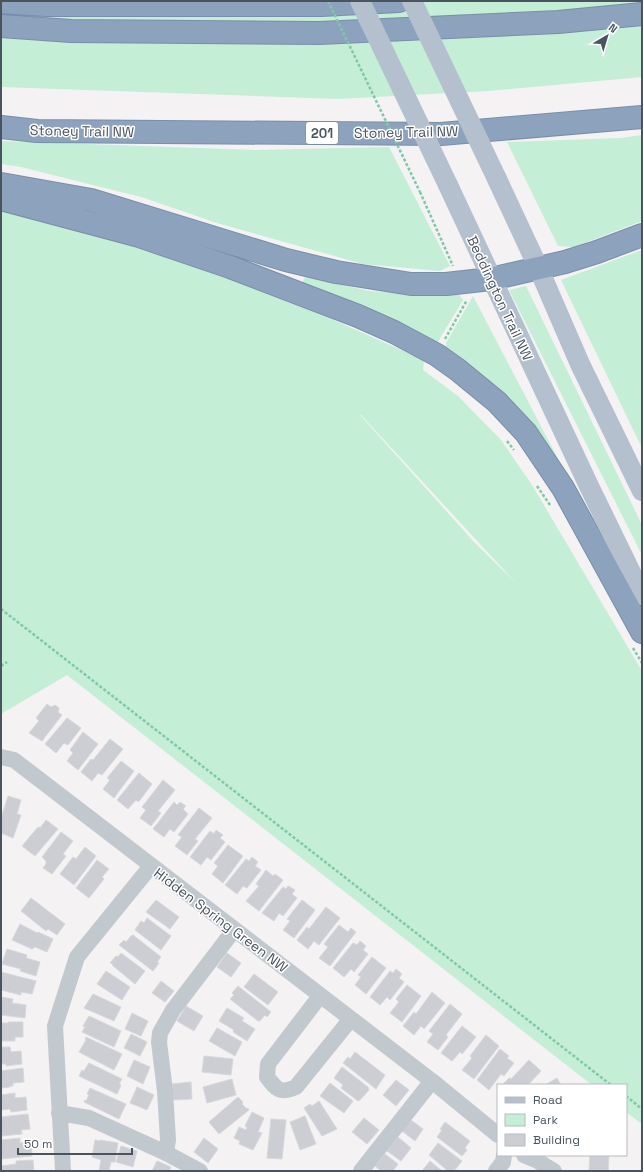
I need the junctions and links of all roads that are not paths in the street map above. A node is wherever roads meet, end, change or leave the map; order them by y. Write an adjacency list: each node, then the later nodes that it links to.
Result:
1 (360, 1): 13 (main road, Beddington Trail NW, bridge)
2 (399, 1): 3 (highway)
3 (1, 2)
4 (417, 7): 12 (main road, bridge)
5 (642, 14): 6 (highway)
6 (1, 26)
7 (642, 118): 8 (highway, Stoney Trail NW / 201)
8 (1, 127)
9 (1, 184): 13 (highway)
10 (1, 199): 16 (highway)
11 (642, 235): 12 (highway)
12 (538, 267): 13 (highway); 14 (main road)
13 (491, 279): 15 (main road, Beddington Trail NW)
14 (642, 491)
15 (642, 595)
16 (642, 632)
17 (1, 757): 18 (street)
18 (151, 866): 19 (street, Hidden Spring Green NW); 23 (street, Hidden Spring Green NW)
19 (234, 930): 20 (street, Hidden Spring Green NW); 25 (street)
20 (320, 996): 21 (street, Hidden Spring Green NW); 21 (street)
21 (350, 1020): 22 (street, Hidden Spring Green NW)
22 (432, 1082): 24 (street, Hidden Spring Green NW); 30 (street)
23 (60, 1113): 25 (street); 28 (street, Hidden Spring Green NW)
24 (497, 1134)
25 (166, 1153): 29 (street)
26 (504, 1156): 31 (street)
27 (526, 1156): 32 (street)
28 (64, 1171)
29 (200, 1171)
30 (362, 1171)
31 (496, 1171)
32 (554, 1171)

